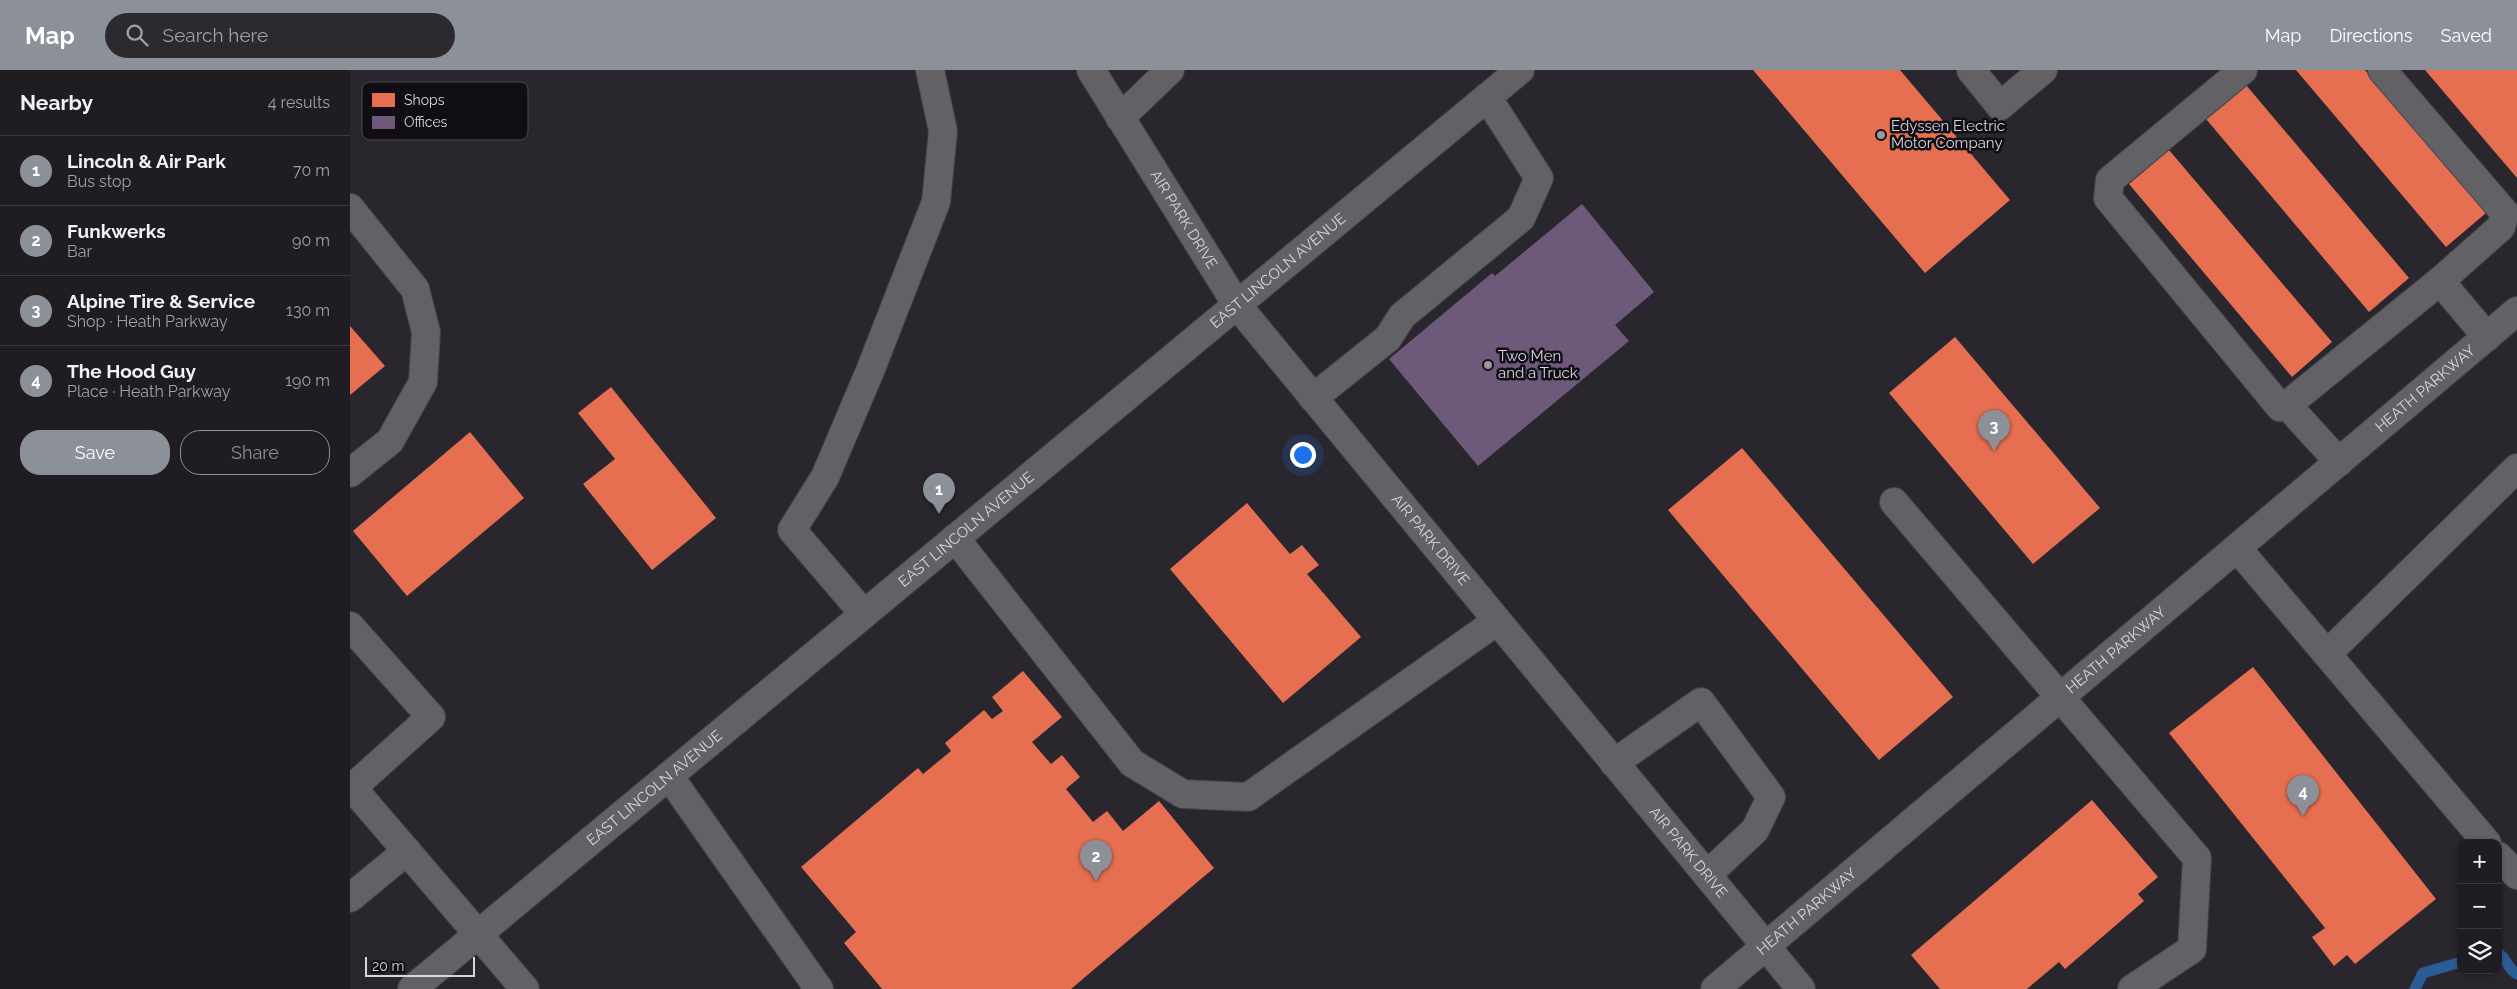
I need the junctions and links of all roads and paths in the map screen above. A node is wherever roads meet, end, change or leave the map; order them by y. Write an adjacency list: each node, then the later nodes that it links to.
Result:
1 (930, 70): 24 (street)
2 (1091, 70): 10 (street, AIR PARK DRIVE)
3 (1170, 70): 10 (street)
4 (1520, 70): 9 (street, EAST LINCOLN AVENUE)
5 (1971, 70): 6 (street)
6 (2043, 70)
7 (2243, 70): 17 (street)
8 (2382, 70): 12 (street)
9 (1487, 97): 13 (street, EAST LINCOLN AVENUE); 16 (street)
10 (1120, 118): 13 (street, AIR PARK DRIVE)
11 (350, 208): 20 (street)
12 (2440, 281): 15 (street); 17 (street)
13 (1237, 305): 16 (street, AIR PARK DRIVE); 22 (street, EAST LINCOLN AVENUE)
14 (2517, 311): 15 (street, HEATH PARKWAY)
15 (2486, 337): 18 (street, HEATH PARKWAY)
16 (1313, 398): 25 (street, AIR PARK DRIVE)
17 (2287, 405): 18 (street)
18 (2339, 462): 23 (street, HEATH PARKWAY)
19 (2517, 468): 27 (street)
20 (350, 473)
21 (1894, 502): 28 (street)
22 (955, 538): 24 (street, EAST LINCOLN AVENUE); 25 (street)
23 (2236, 548): 27 (street); 28 (street, HEATH PARKWAY)
24 (864, 614): 30 (street, EAST LINCOLN AVENUE)
25 (1497, 621): 29 (street, AIR PARK DRIVE)
26 (350, 626): 31 (street)
27 (2326, 654): 32 (street)
28 (2060, 698): 39 (street, HEATH PARKWAY); 45 (street)
29 (1614, 763): 35 (street, AIR PARK DRIVE); 35 (street)
30 (669, 776): 38 (street, EAST LINCOLN AVENUE); 42 (street)
31 (351, 786): 33 (street)
32 (2484, 839)
33 (408, 851): 37 (street); 38 (street)
34 (2502, 860): 36 (street)
35 (1707, 875): 39 (street, AIR PARK DRIVE)
36 (2517, 876)
37 (350, 898)
38 (479, 933): 40 (street, EAST LINCOLN AVENUE); 41 (street)
39 (1766, 946): 43 (street, HEATH PARKWAY); 44 (street, AIR PARK DRIVE)
40 (412, 989)
41 (526, 989)
42 (819, 989)
43 (1715, 989)
44 (1801, 989)
45 (2132, 989)

